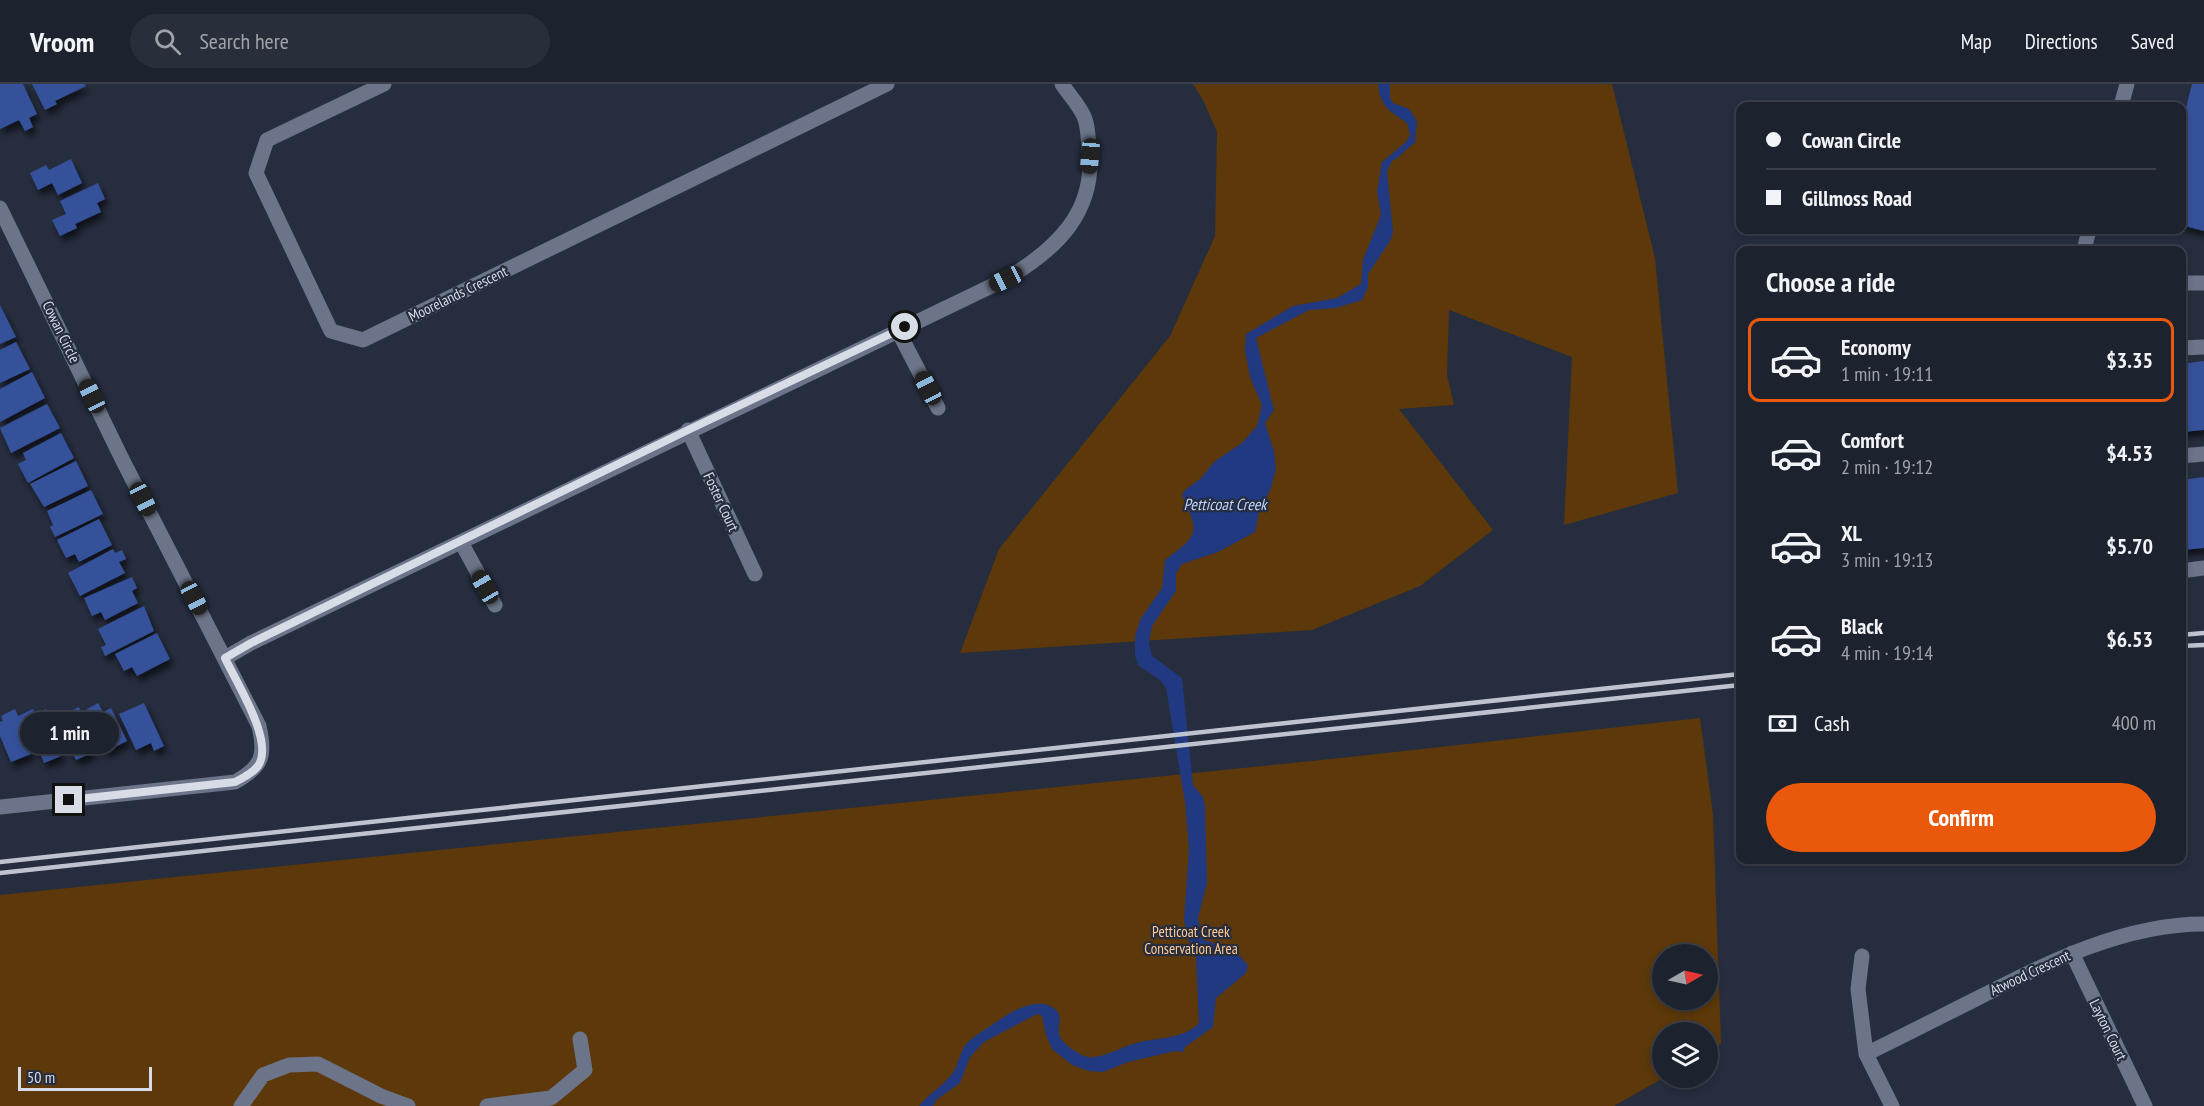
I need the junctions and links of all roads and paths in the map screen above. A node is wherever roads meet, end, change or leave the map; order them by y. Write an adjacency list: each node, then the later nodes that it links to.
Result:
1 (384, 84): 2 (street, Moorelands Crescent)
2 (887, 84)
3 (1062, 84): 9 (street)
4 (2127, 84): 5 (street)
5 (2122, 102)
6 (0, 208): 21 (street, Cowan Circle)
7 (2186, 283): 8 (street)
8 (2204, 283)
9 (898, 331): 12 (street); 13 (street)
10 (2204, 347): 11 (street)
11 (2186, 348)
12 (938, 408)
13 (688, 430): 16 (street); 19 (street, Foster Court)
14 (2204, 454): 15 (street)
15 (2186, 456)
16 (461, 542): 20 (street); 21 (street)
17 (2204, 568): 18 (street)
18 (2186, 570)
19 (755, 574)
20 (495, 606)
21 (225, 658): 22 (street, Cowan Circle)
22 (0, 807)
23 (2204, 924): 24 (street, Atwood Crescent)
24 (2072, 953): 27 (street, Atwood Crescent); 32 (street, Layton Court)
25 (1862, 956): 27 (street)
26 (580, 1039): 30 (street)
27 (1866, 1054): 31 (street)
28 (241, 1106): 29 (street)
29 (408, 1106)
30 (487, 1106)
31 (1892, 1106)
32 (2145, 1106)

